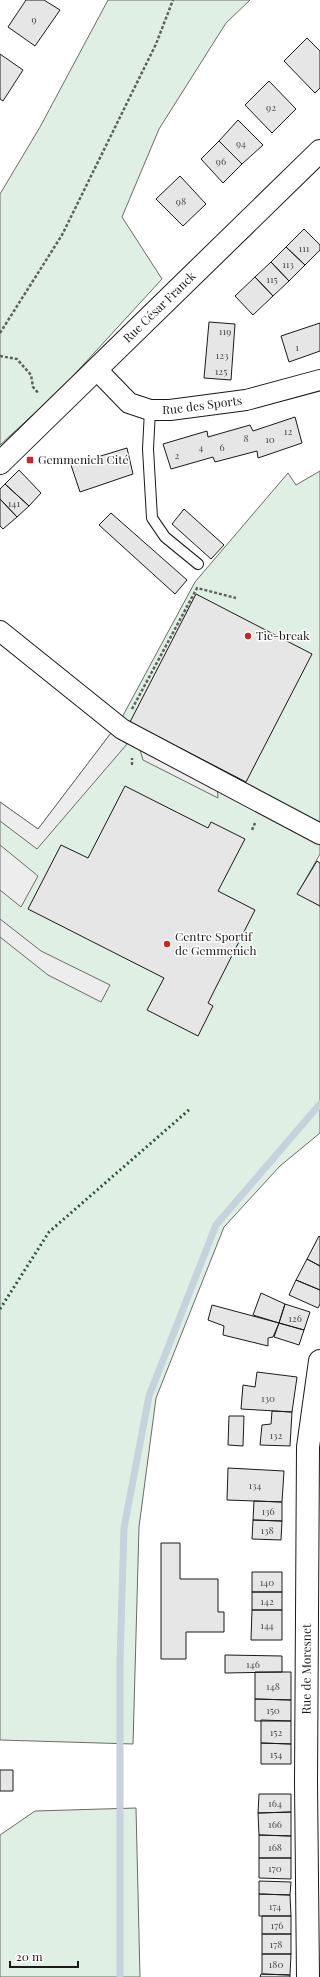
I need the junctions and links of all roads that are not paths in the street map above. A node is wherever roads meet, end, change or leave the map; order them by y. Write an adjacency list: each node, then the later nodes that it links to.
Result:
1 (320, 151): 2 (street, Rue César Franck)
2 (96, 369): 4 (street, Rue des Sports); 5 (street, Rue César Franck)
3 (320, 380): 4 (street, Rue des Sports)
4 (150, 410): 6 (lane)
5 (0, 464)
6 (198, 564)
7 (0, 631): 8 (street)
8 (320, 834)
9 (320, 1361): 10 (street, Rue de Moresnet)
10 (308, 1977)

